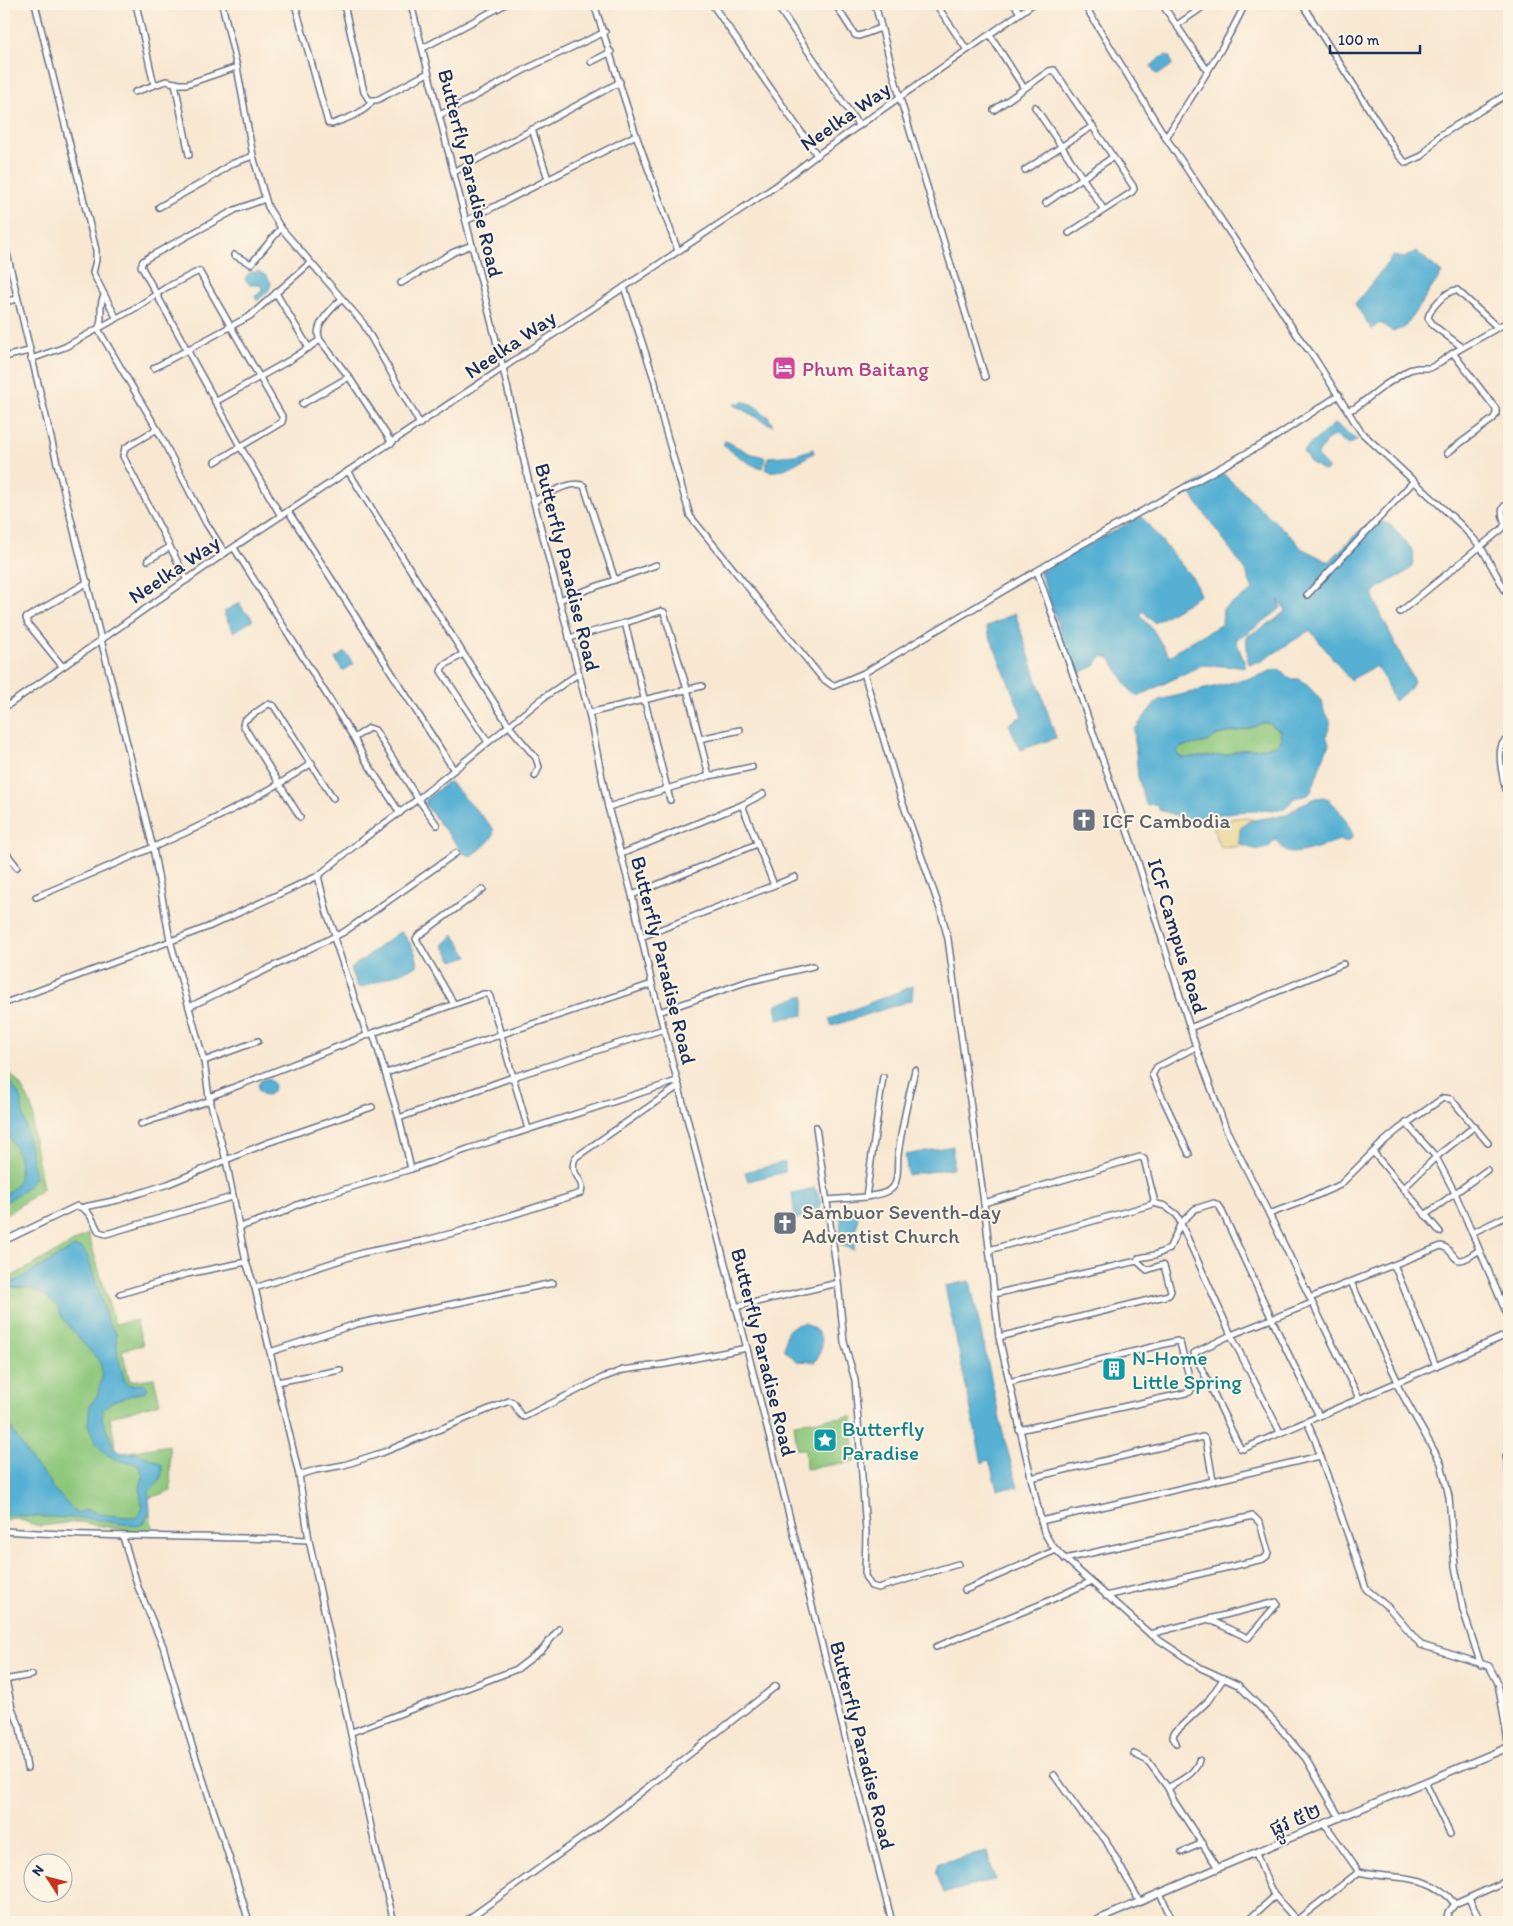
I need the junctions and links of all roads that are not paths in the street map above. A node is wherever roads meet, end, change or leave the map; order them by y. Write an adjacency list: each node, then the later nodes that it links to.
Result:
1 (35, 4): 75 (street)
2 (136, 4): 36 (street)
3 (222, 4): 31 (street)
4 (295, 4): 41 (street)
5 (418, 4): 20 (street)
6 (506, 4): 27 (street)
7 (594, 4): 25 (street)
8 (712, 4): 51 (street)
9 (776, 4): 45 (street)
10 (835, 4): 24 (street)
11 (875, 4): 24 (street)
12 (936, 4): 28 (street)
13 (1014, 4): 22 (street)
14 (1033, 4): 22 (street, Neelka Way)
15 (1084, 4): 49 (street)
16 (1162, 4): 23 (street)
17 (1207, 4): 23 (street)
18 (1245, 4): 32 (street)
19 (1302, 4): 39 (street)
20 (412, 5): 27 (street, Butterfly Paradise Road)
21 (345, 9): 41 (street)
22 (1020, 13): 26 (street, Neelka Way)
23 (1177, 25): 32 (street)
24 (881, 28): 40 (street)
25 (605, 32): 29 (street); 44 (street)
26 (990, 34): 28 (street, Neelka Way); 37 (street)
27 (423, 48): 33 (street, Butterfly Paradise Road)
28 (967, 50): 40 (street, Neelka Way)
29 (611, 52): 30 (street); 34 (street)
30 (591, 62)
31 (237, 67): 35 (street); 53 (street)
32 (1207, 70): 49 (street)
33 (428, 72): 41 (street); 44 (street, Butterfly Paradise Road)
34 (620, 82): 47 (street); 48 (street)
35 (175, 83): 36 (street); 52 (street)
36 (154, 85): 38 (street)
37 (1024, 88): 43 (street); 46 (street)
38 (135, 92)
39 (1509, 93)
40 (900, 98): 45 (street, Neelka Way); 96 (street)
41 (372, 101)
42 (1035, 107): 50 (street)
43 (994, 110)
44 (440, 114): 56 (street, Butterfly Paradise Road)
45 (859, 126): 51 (street, Neelka Way)
46 (1093, 126): 50 (street); 54 (street)
47 (532, 129): 56 (street); 58 (street)
48 (636, 135): 58 (street); 68 (street)
49 (1166, 138): 97 (street)
50 (1061, 146): 55 (street); 57 (street)
51 (817, 155): 68 (street, Neelka Way)
52 (189, 156)
53 (253, 156): 59 (street); 61 (street)
54 (1114, 157): 57 (street); 62 (street)
55 (1025, 170)
56 (454, 172): 63 (street, Butterfly Paradise Road)
57 (1083, 178): 60 (street); 62 (street)
58 (548, 179): 63 (street)
59 (265, 199): 64 (street); 74 (street)
60 (1046, 203)
61 (159, 207)
62 (1104, 210): 65 (street)
63 (466, 222): 67 (street, Butterfly Paradise Road)
64 (281, 228): 69 (street); 70 (street)
65 (1069, 233)
66 (4, 244): 76 (street)
67 (472, 245): 71 (street); 93 (street, Butterfly Paradise Road)
68 (678, 251): 72 (street, Neelka Way)
69 (234, 255)
70 (310, 263): 73 (street); 77 (street)
71 (401, 283)
72 (624, 287): 93 (street, Neelka Way); 132 (street)
73 (276, 293): 81 (street); 86 (street)
74 (156, 294): 79 (street); 81 (street); 88 (street)
75 (104, 296): 79 (street); 83 (street)
76 (17, 299): 78 (street); 87 (street)
77 (342, 299): 84 (street); 101 (street)
78 (4, 302)
79 (116, 317): 83 (street)
80 (1508, 323): 82 (street)
81 (230, 327): 88 (street); 94 (street)
82 (1497, 327): 85 (street); 85 (street)
83 (98, 329): 91 (street); 102 (street)
84 (320, 340): 86 (street); 95 (street)
85 (1462, 347): 89 (street)
86 (309, 348): 94 (street)
87 (29, 351): 90 (street); 91 (street)
88 (187, 351): 92 (street); 98 (street)
89 (1452, 353): 100 (street); 105 (street)
90 (4, 357)
91 (31, 359): 122 (street)
92 (154, 368)
93 (503, 368): 101 (street, Neelka Way); 109 (street, Butterfly Paradise Road)
94 (259, 377): 98 (street); 104 (street)
95 (349, 377): 99 (street); 103 (street)
96 (985, 377)
97 (1339, 395): 100 (street); 119 (street)
98 (215, 402): 104 (street)
99 (302, 404)
100 (1348, 410): 108 (street)
101 (420, 424): 103 (street, Neelka Way)
102 (157, 429): 113 (street); 116 (street)
103 (392, 443): 107 (street, Neelka Way)
104 (240, 446): 106 (street); 112 (street)
105 (1447, 453)
106 (215, 462)
107 (348, 471): 111 (street, Neelka Way); 130 (street)
108 (1414, 481): 114 (street); 123 (street)
109 (534, 501): 121 (street); 125 (street, Butterfly Paradise Road)
110 (1509, 502): 114 (street)
111 (288, 511): 112 (street, Neelka Way); 147 (street)
112 (282, 516): 115 (street, Neelka Way)
113 (170, 547): 117 (street); 120 (street)
114 (1481, 547): 124 (street); 126 (street)
115 (234, 548): 116 (street, Neelka Way); 141 (street)
116 (225, 554): 120 (street, Neelka Way)
117 (148, 560)
118 (656, 565): 121 (street)
119 (1037, 571): 132 (street); 184 (street, ICF Campus Road)
120 (187, 580): 129 (street, Neelka Way)
121 (615, 580): 125 (street)
122 (88, 582): 129 (street); 131 (street)
123 (1307, 595)
124 (1509, 598)
125 (559, 600): 128 (street, Butterfly Paradise Road)
126 (1400, 612)
127 (625, 623): 128 (street); 135 (street); 136 (street)
128 (569, 638): 133 (street, Butterfly Paradise Road)
129 (101, 639): 131 (street, Neelka Way); 163 (street)
130 (463, 654): 139 (street); 144 (street)
131 (62, 666): 137 (street, Neelka Way)
132 (864, 673): 216 (street)
133 (578, 674): 138 (street, Butterfly Paradise Road); 139 (street)
134 (702, 686): 135 (street)
135 (687, 689): 136 (street); 143 (street)
136 (644, 699): 138 (street); 151 (street)
137 (4, 708)
138 (588, 713): 158 (street, Butterfly Paradise Road)
139 (509, 726): 144 (street); 148 (street)
140 (740, 730): 143 (street)
141 (354, 738): 155 (street); 159 (street)
142 (1509, 738): 153 (street)
143 (700, 739): 149 (street)
144 (488, 742): 147 (street)
145 (312, 763): 150 (street); 150 (street); 154 (street)
146 (752, 767): 149 (street)
147 (454, 770): 155 (street)
148 (535, 776)
149 (709, 776): 151 (street)
150 (280, 784): 160 (street); 163 (street)
151 (667, 788): 156 (street); 158 (street)
152 (763, 794): 157 (street)
153 (1509, 797)
154 (333, 798)
155 (418, 799): 159 (street); 161 (street)
156 (670, 800)
157 (742, 805): 162 (street); 166 (street)
158 (608, 807): 166 (street, Butterfly Paradise Road)
159 (400, 812): 168 (street)
160 (300, 816)
161 (437, 825)
162 (758, 844): 170 (street); 172 (street)
163 (153, 848): 173 (street); 176 (street)
164 (4, 850): 167 (street)
165 (456, 853): 174 (street)
166 (620, 854): 172 (street, Butterfly Paradise Road)
167 (16, 867)
168 (318, 876): 174 (street); 176 (street)
169 (795, 877): 170 (street)
170 (774, 885): 175 (street)
171 (483, 889): 181 (street)
172 (632, 895): 175 (street, Butterfly Paradise Road)
173 (36, 897)
174 (335, 937): 182 (street); 186 (street)
175 (641, 937): 179 (street, Butterfly Paradise Road)
176 (170, 940): 180 (street); 182 (street)
177 (1343, 964): 184 (street)
178 (813, 966): 183 (street)
179 (652, 984): 183 (street, Butterfly Paradise Road); 187 (street)
180 (8, 1002)
181 (454, 1004): 186 (street); 187 (street)
182 (190, 1007): 190 (street)
183 (659, 1012): 185 (street, Butterfly Paradise Road)
184 (1190, 1028): 189 (street, ICF Campus Road)
185 (664, 1029): 193 (street); 195 (street, Butterfly Paradise Road)
186 (370, 1034): 192 (street); 196 (street)
187 (501, 1034): 192 (street); 193 (street)
188 (258, 1041): 190 (street)
189 (1196, 1047): 206 (street); 219 (street, ICF Campus Road)
190 (204, 1061): 196 (street)
191 (914, 1070): 214 (street)
192 (386, 1073): 198 (street)
193 (513, 1077): 198 (street); 203 (street)
194 (883, 1077): 214 (street)
195 (678, 1084): 203 (street); 235 (street); 239 (street, Butterfly Paradise Road)
196 (210, 1098): 200 (street); 208 (street)
197 (372, 1107): 208 (street)
198 (399, 1118): 209 (street)
199 (1406, 1123): 201 (street); 205 (street); 207 (street)
200 (141, 1124)
201 (1475, 1126): 204 (street); 207 (street)
202 (816, 1127): 215 (street)
203 (528, 1130): 209 (street)
204 (1488, 1143)
205 (1373, 1152): 211 (street); 219 (street)
206 (1189, 1154)
207 (1436, 1157): 211 (street); 212 (street)
208 (226, 1160): 213 (street); 218 (street)
209 (412, 1169): 223 (street)
210 (1487, 1170): 212 (street)
211 (1403, 1189): 221 (street)
212 (1455, 1192): 221 (street); 225 (street)
213 (232, 1197): 218 (street); 223 (street)
214 (866, 1197): 215 (street)
215 (827, 1200): 234 (street)
216 (984, 1203): 217 (street); 227 (street)
217 (1153, 1203): 222 (street); 227 (street)
218 (84, 1207): 226 (street)
219 (1270, 1214): 238 (street, ICF Campus Road)
220 (1509, 1214): 225 (street)
221 (1425, 1215): 224 (street)
222 (1181, 1223): 229 (street); 240 (street); 243 (street)
223 (240, 1227): 230 (street)
224 (1440, 1232)
225 (1472, 1233): 228 (street)
226 (8, 1239)
227 (989, 1250): 237 (street)
228 (1480, 1250): 231 (street); 241 (street)
229 (1137, 1260): 237 (street); 244 (street)
230 (246, 1262): 235 (street); 236 (street)
231 (1394, 1266): 233 (street); 247 (street)
232 (553, 1282): 246 (street)
233 (1352, 1282): 238 (street); 251 (street)
234 (838, 1283): 239 (street); 269 (street)
235 (255, 1288): 246 (street)
236 (120, 1294)
237 (994, 1294): 244 (street)
238 (1311, 1300): 240 (street); 252 (street, ICF Campus Road)
239 (736, 1306): 245 (street, Butterfly Paradise Road)
240 (1272, 1319): 243 (street); 253 (street)
241 (1509, 1319)
242 (1509, 1334): 247 (street)
243 (1231, 1335): 256 (street); 256 (street)
244 (999, 1337): 250 (street)
245 (747, 1348): 260 (street); 309 (street, Butterfly Paradise Road)
246 (270, 1352): 249 (street)
247 (1436, 1366): 251 (street)
248 (340, 1370): 249 (street)
249 (277, 1382): 260 (street)
250 (1009, 1382): 255 (street); 255 (street)
251 (1397, 1383): 252 (street); 277 (street)
252 (1359, 1398): 253 (street)
253 (1319, 1416): 254 (street)
254 (1307, 1422): 256 (street); 258 (street)
255 (1019, 1430): 261 (street)
256 (1280, 1432)
257 (1509, 1453): 259 (street)
258 (1320, 1456): 262 (street); 277 (street)
259 (1509, 1472)
260 (299, 1475): 266 (street)
261 (1031, 1478): 262 (street); 263 (street)
262 (1213, 1481): 263 (street)
263 (1041, 1521): 267 (street)
264 (4, 1530): 265 (street)
265 (123, 1537): 266 (street); 306 (street)
266 (309, 1540): 282 (street)
267 (1056, 1550): 268 (street); 271 (street)
268 (1065, 1559): 270 (street); 272 (street)
269 (958, 1564)
270 (1090, 1582): 272 (street); 276 (street)
271 (965, 1590)
272 (1106, 1596): 275 (street)
273 (1208, 1619): 273 (street); 275 (street)
274 (559, 1629): 282 (street)
275 (1150, 1634): 279 (street)
276 (936, 1647)
277 (1481, 1665): 284 (street)
278 (32, 1675): 280 (street)
279 (1224, 1678): 283 (street); 291 (street)
280 (5, 1680): 287 (street)
281 (776, 1686): 308 (street)
282 (352, 1732): 307 (street)
283 (1176, 1743)
284 (1509, 1747): 289 (street, ផ្លូវ ៥២)
285 (1134, 1754): 290 (street)
286 (1199, 1760): 290 (street)
287 (27, 1768)
288 (1054, 1775): 303 (street)
289 (1425, 1782): 291 (street, ផ្លូវ ៥២); 293 (street)
290 (1168, 1788): 294 (street)
291 (1340, 1818): 292 (street, ផ្លូវ ៥២)
292 (1325, 1824): 296 (street, ផ្លូវ ៥២); 298 (street)
293 (1450, 1834)
294 (1203, 1843): 295 (street); 297 (street)
295 (1182, 1852)
296 (1256, 1853): 297 (street, ផ្លូវ ៥២); 301 (street)
297 (1218, 1868): 300 (street, ផ្លូវ ៥២)
298 (1359, 1872): 304 (street); 305 (street)
299 (1509, 1880): 302 (street)
300 (1160, 1893): 303 (street, ផ្លូវ ៥២); 311 (street)
301 (1275, 1896): 305 (street); 312 (street)
302 (1469, 1899): 304 (street); 314 (street)
303 (1140, 1902): 310 (street, ផ្លូវ ៥២)
304 (1455, 1904): 313 (street)
305 (1297, 1921)
306 (249, 1922)
307 (394, 1922)
308 (464, 1922)
309 (892, 1922)
310 (1093, 1922)
311 (1173, 1922)
312 (1246, 1922)
313 (1446, 1922)
314 (1481, 1922)

